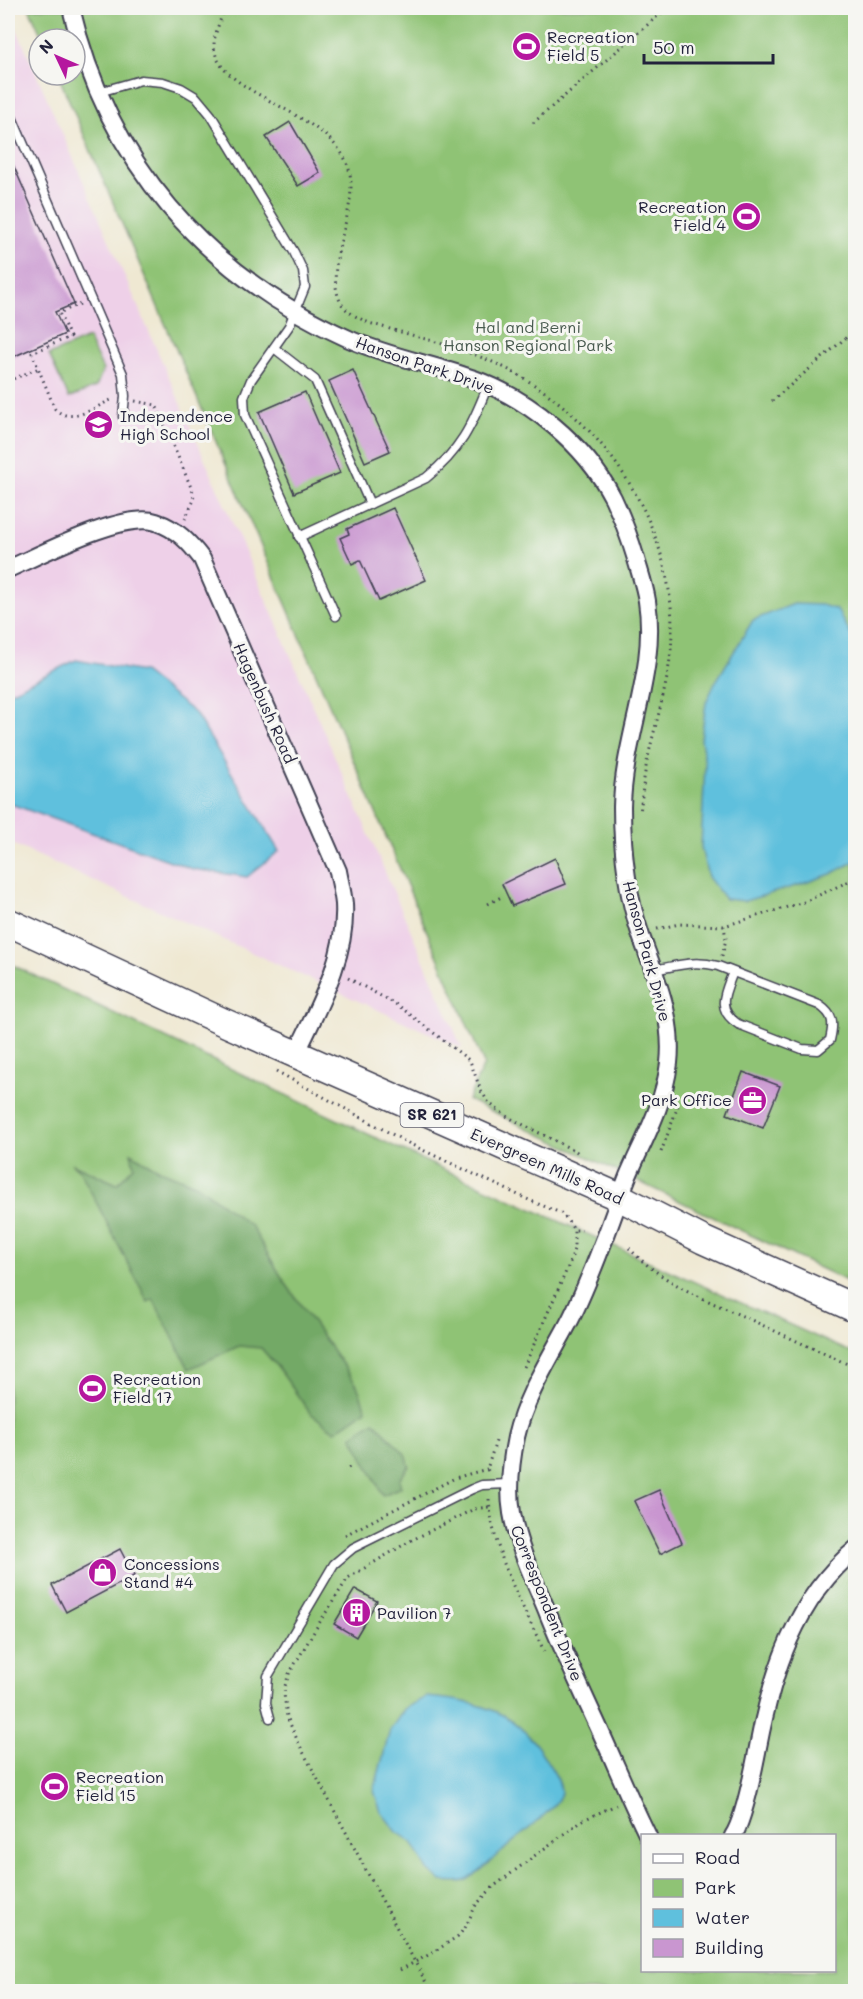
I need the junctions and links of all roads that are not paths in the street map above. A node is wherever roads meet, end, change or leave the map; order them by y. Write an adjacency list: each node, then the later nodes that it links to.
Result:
1 (71, 8): 2 (street, Hanson Park Drive)
2 (99, 92): 4 (street, Hanson Park Drive); 4 (lane)
3 (8, 108): 7 (lane)
4 (295, 311): 5 (lane); 6 (street, Hanson Park Drive)
5 (274, 348): 8 (lane); 9 (lane)
6 (488, 385): 8 (lane); 13 (street, Hanson Park Drive)
7 (123, 417)
8 (370, 504): 9 (lane)
9 (299, 537): 11 (lane)
10 (8, 569): 15 (street, Hagenbush Road)
11 (336, 616)
12 (8, 922): 15 (main road, Evergreen Mills Road / SR 621)
13 (662, 968): 14 (lane); 16 (street, Hanson Park Drive)
14 (733, 972): 14 (lane)
15 (296, 1054): 16 (main road, Evergreen Mills Road / SR 621)
16 (621, 1198): 17 (main road, Evergreen Mills Road / SR 621); 18 (street, Correspondent Drive)
17 (855, 1309)
18 (510, 1484): 20 (lane); 21 (street, Correspondent Drive)
19 (855, 1549): 22 (street)
20 (270, 1718)
21 (647, 1834)
22 (735, 1834)

